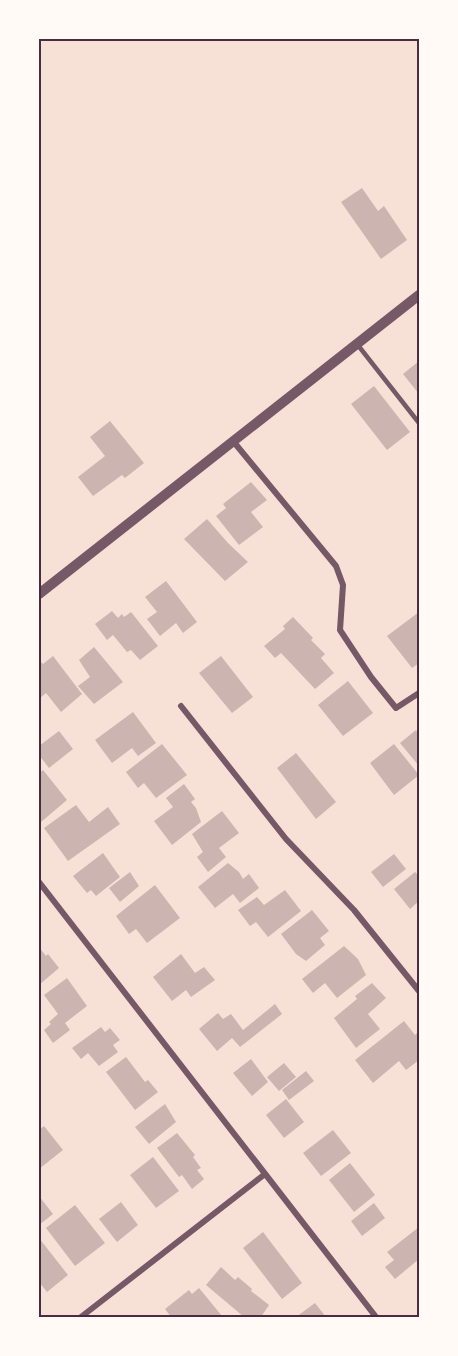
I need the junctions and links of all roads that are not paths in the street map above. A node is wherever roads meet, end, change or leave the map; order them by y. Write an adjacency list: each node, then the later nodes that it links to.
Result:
1 (419, 295): 2 (street)
2 (357, 344): 3 (lane); 4 (street)
3 (419, 423)
4 (233, 441): 5 (street); 6 (street)
5 (39, 594)
6 (419, 693)
7 (181, 706): 9 (street)
8 (39, 882): 10 (street)
9 (419, 991)
10 (265, 1174): 11 (street); 12 (street)
11 (81, 1317)
12 (376, 1317)

